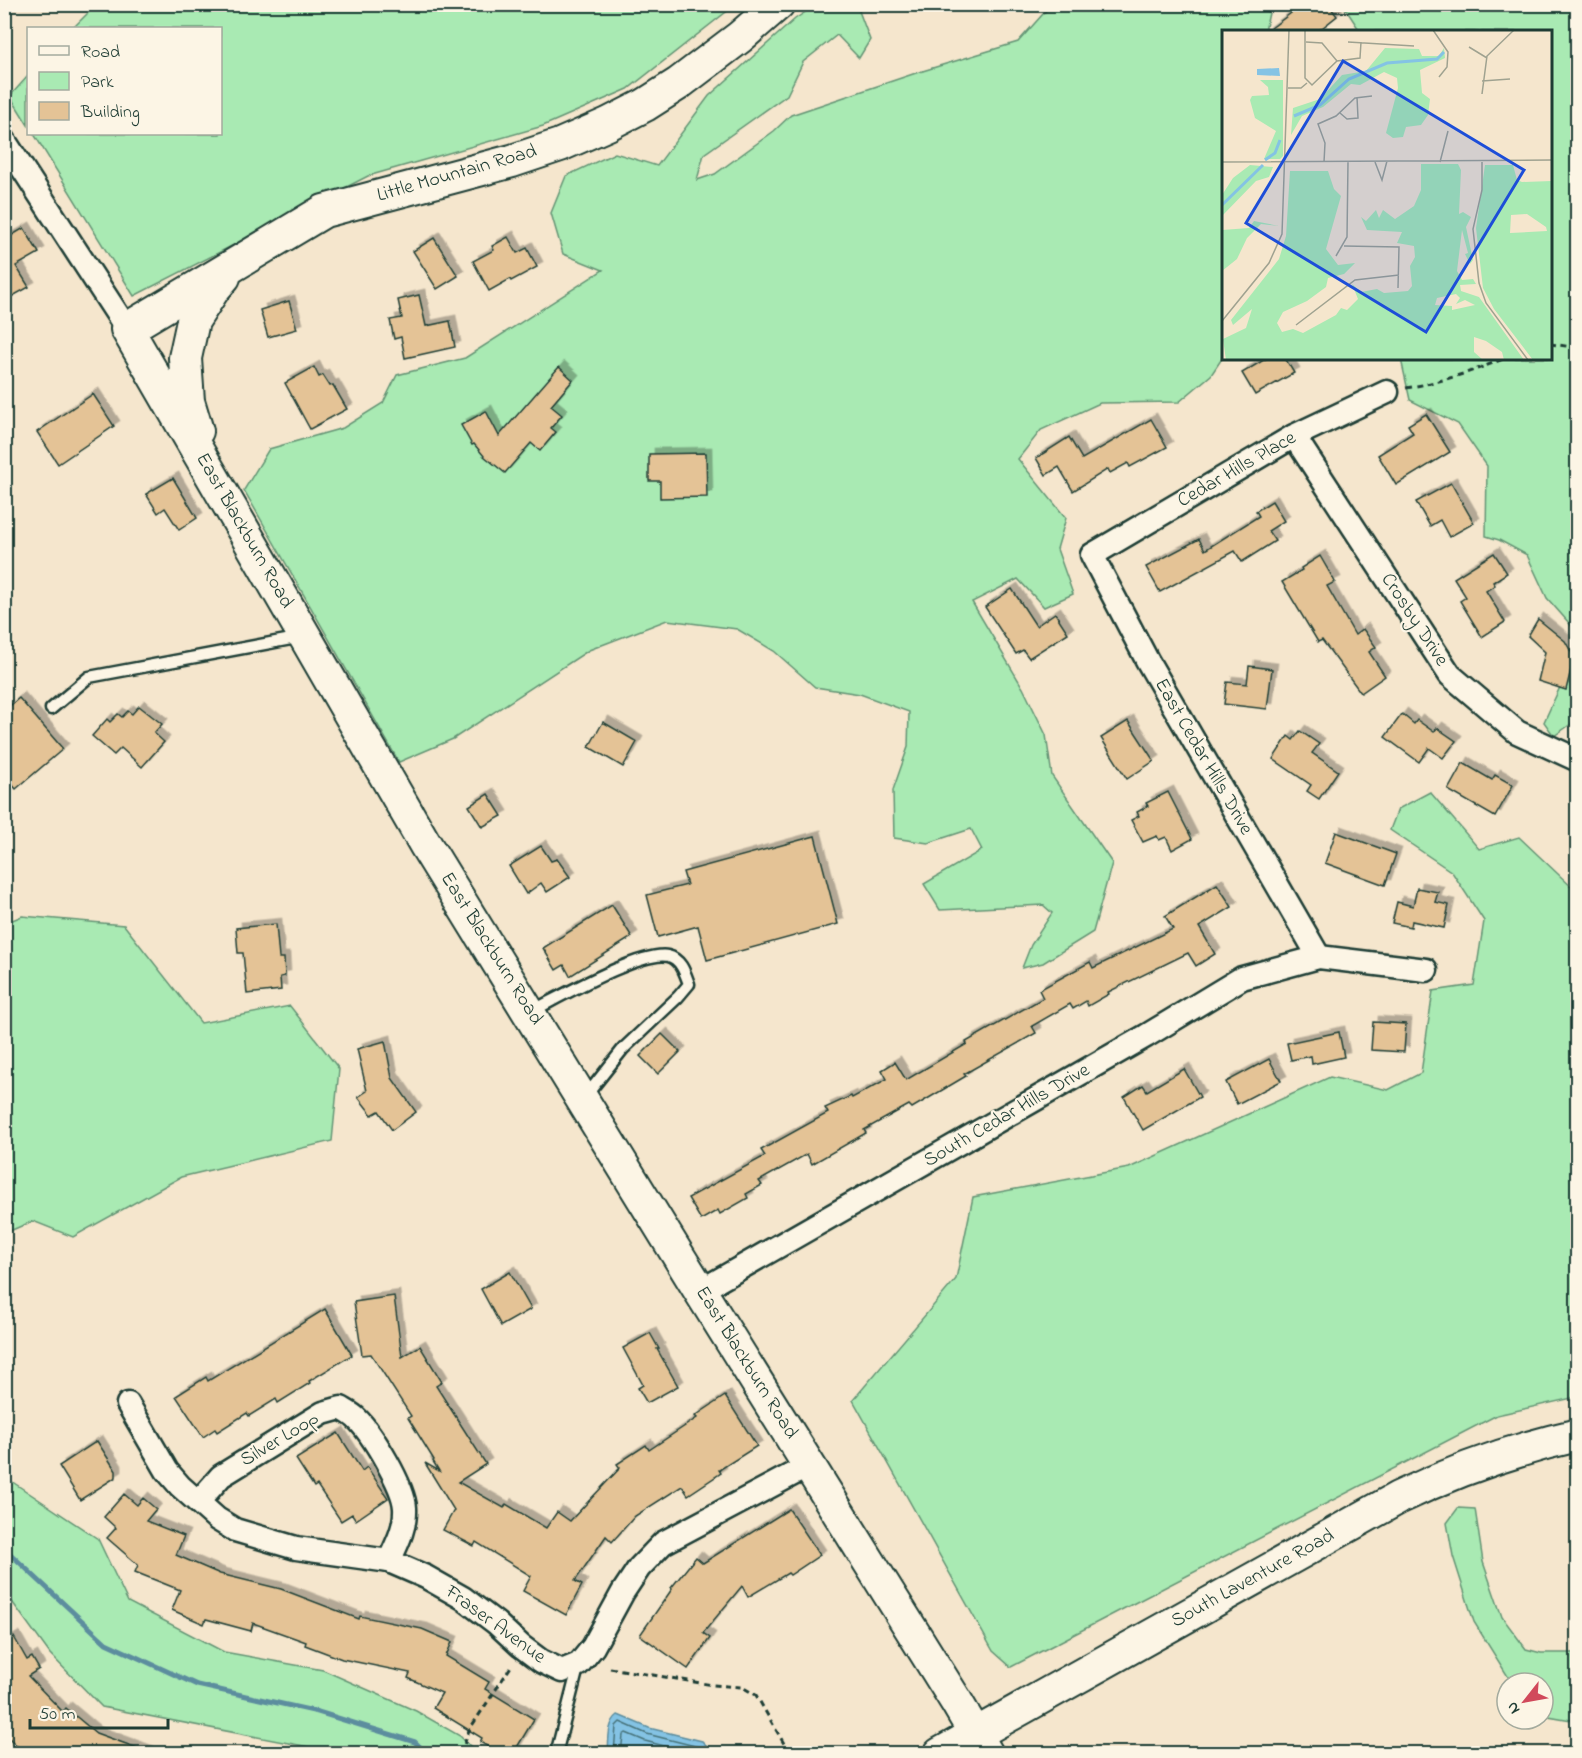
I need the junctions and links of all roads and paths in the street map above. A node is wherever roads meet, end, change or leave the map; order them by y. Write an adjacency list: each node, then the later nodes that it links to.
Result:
1 (778, 4): 3 (street, Little Mountain Road)
2 (4, 140): 4 (street, East Blackburn Road)
3 (235, 265): 4 (street, Little Mountain Road); 10 (street)
4 (127, 329): 10 (street, East Blackburn Road)
5 (1552, 344): 6 (path)
6 (1578, 349)
7 (1499, 360): 8 (path)
8 (1387, 392): 9 (street, Cedar Hills Place)
9 (1294, 436): 11 (street, Cedar Hills Place); 14 (street, Crosby Drive)
10 (208, 469): 12 (street, East Blackburn Road)
11 (1092, 555): 15 (street, East Cedar Hills Drive)
12 (305, 636): 13 (lane); 17 (street, East Blackburn Road)
13 (51, 709)
14 (1578, 760)
15 (1318, 957): 16 (street); 19 (street, South Cedar Hills Drive)
16 (1426, 970)
17 (529, 1012): 18 (street, East Blackburn Road); 18 (lane)
18 (583, 1099): 19 (street, East Blackburn Road)
19 (700, 1291): 22 (street, East Blackburn Road)
20 (128, 1404): 23 (street, Fraser Avenue)
21 (1578, 1435): 28 (street, South Laventure Road)
22 (810, 1464): 25 (street); 28 (street, East Blackburn Road)
23 (198, 1502): 24 (street, Fraser Avenue); 24 (street, Silver Loop)
24 (389, 1561): 25 (street, Fraser Avenue)
25 (579, 1664): 30 (lane)
26 (512, 1665): 29 (path)
27 (610, 1668): 31 (path)
28 (981, 1744): 32 (street, South Laventure Road)
29 (461, 1754)
30 (556, 1754)
31 (790, 1754)
32 (940, 1754)

